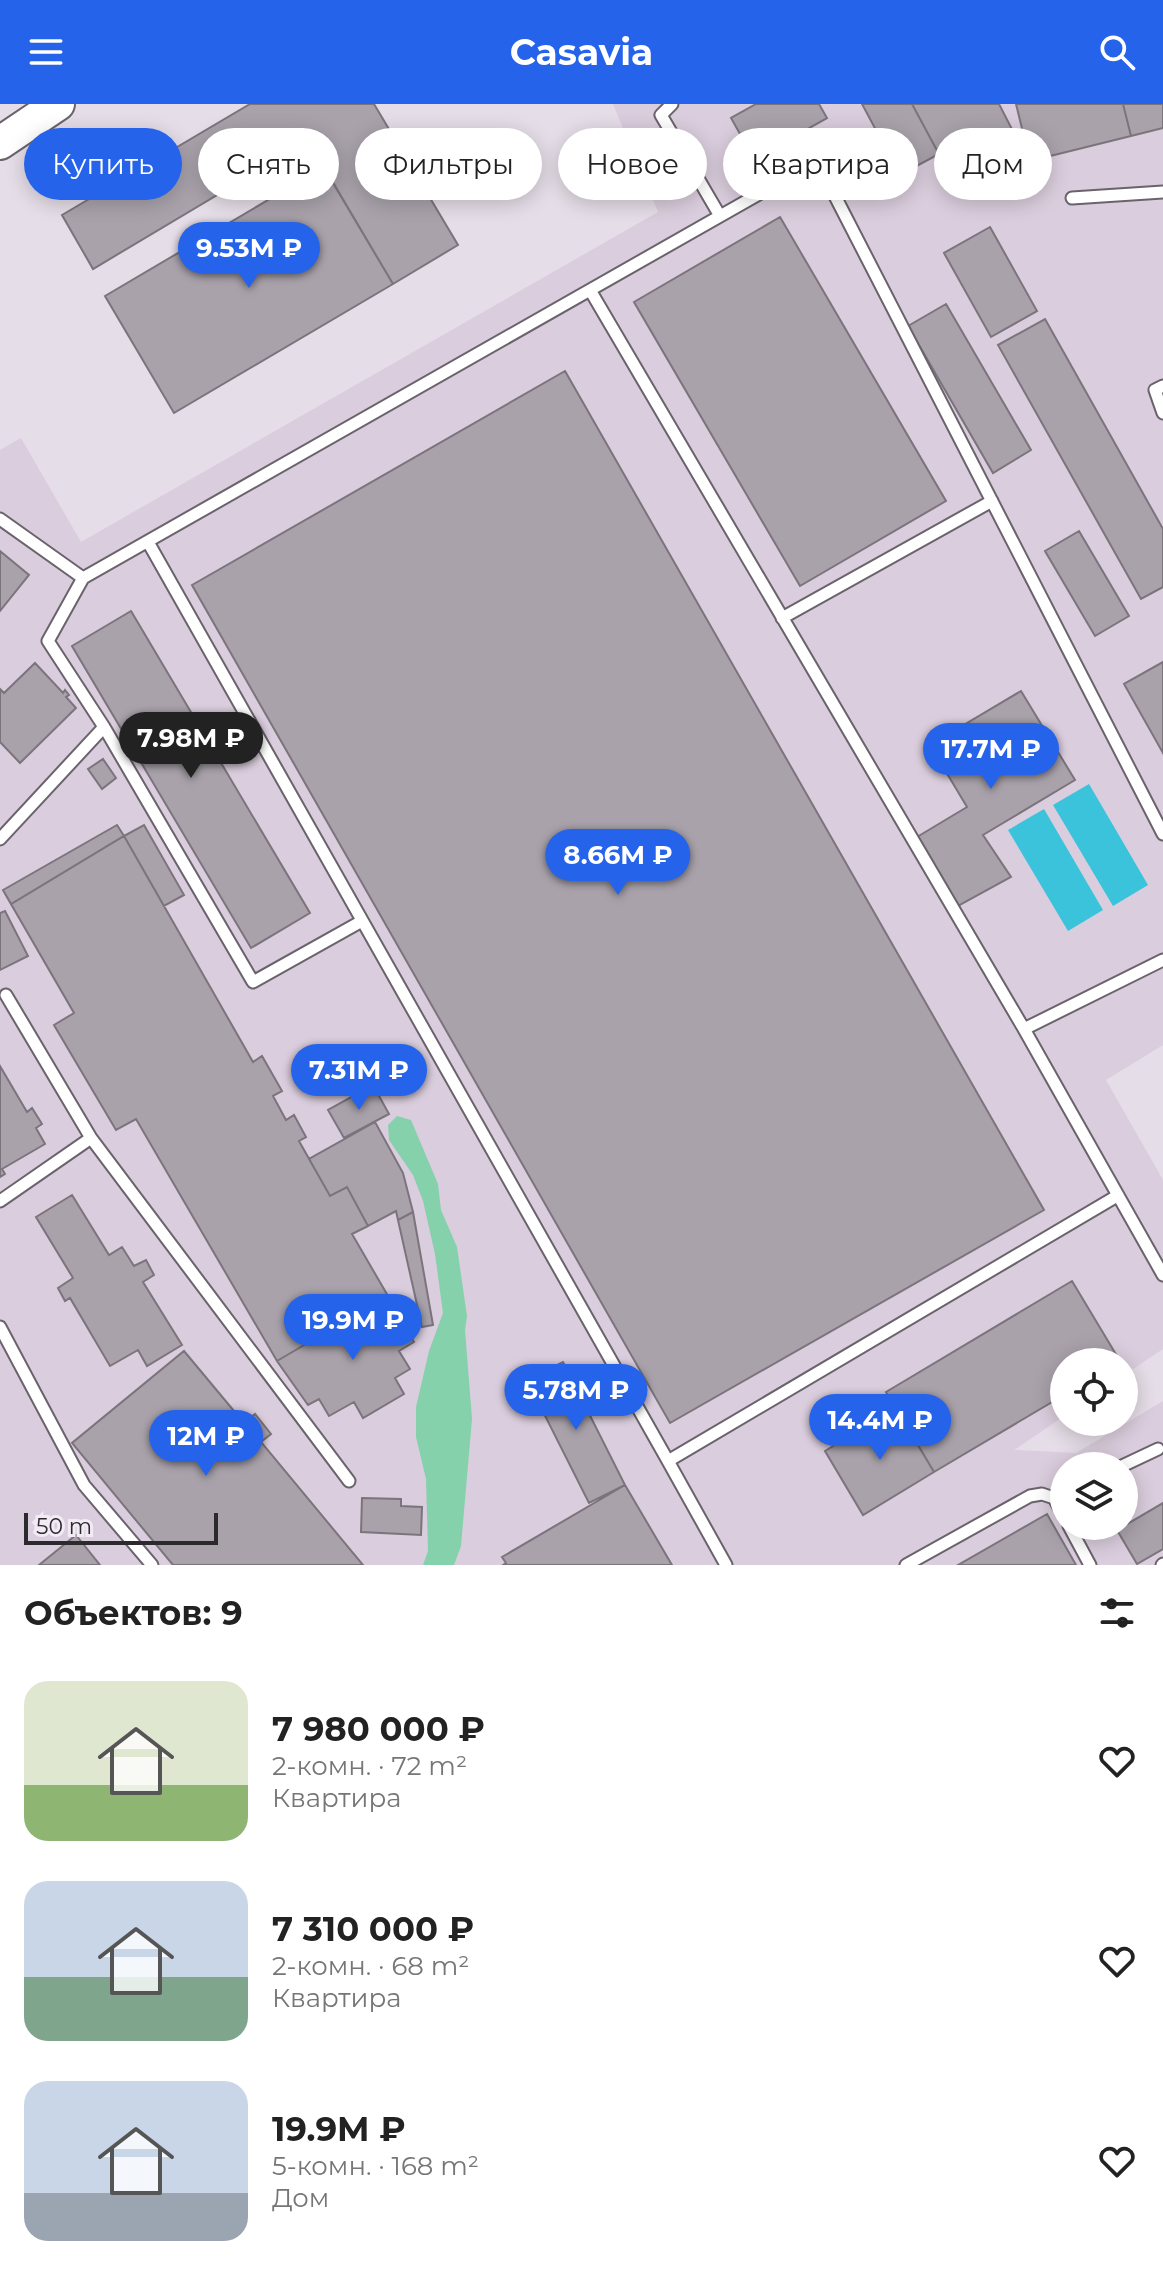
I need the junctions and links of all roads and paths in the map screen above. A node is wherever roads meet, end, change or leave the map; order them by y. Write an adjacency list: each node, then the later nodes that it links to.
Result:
1 (58, 104): 3 (street)
2 (672, 104): 6 (lane)
3 (0, 143)
4 (1163, 192): 5 (lane)
5 (1072, 198)
6 (720, 216): 7 (lane); 10 (lane)
7 (590, 290): 12 (lane); 14 (lane)
8 (1163, 386): 9 (lane)
9 (1163, 413)
10 (992, 501): 14 (lane); 16 (lane)
11 (0, 519): 13 (lane)
12 (148, 542): 13 (lane); 18 (lane)
13 (83, 578): 15 (lane)
14 (782, 618): 21 (lane)
15 (104, 727): 17 (lane); 18 (lane)
16 (1163, 834)
17 (0, 839)
18 (362, 921): 29 (lane)
19 (1163, 960): 21 (lane)
20 (6, 995): 22 (lane)
21 (1024, 1029): 23 (lane)
22 (91, 1138): 24 (lane); 30 (lane)
23 (1117, 1196): 25 (lane); 29 (lane)
24 (0, 1201)
25 (1163, 1275)
26 (0, 1327): 33 (lane)
27 (1158, 1449): 28 (lane)
28 (1138, 1458)
29 (668, 1461): 34 (lane)
30 (349, 1481)
31 (1050, 1495): 35 (lane)
32 (1077, 1540): 36 (lane)
33 (152, 1565)
34 (726, 1565)
35 (906, 1565)
36 (1090, 1565)

